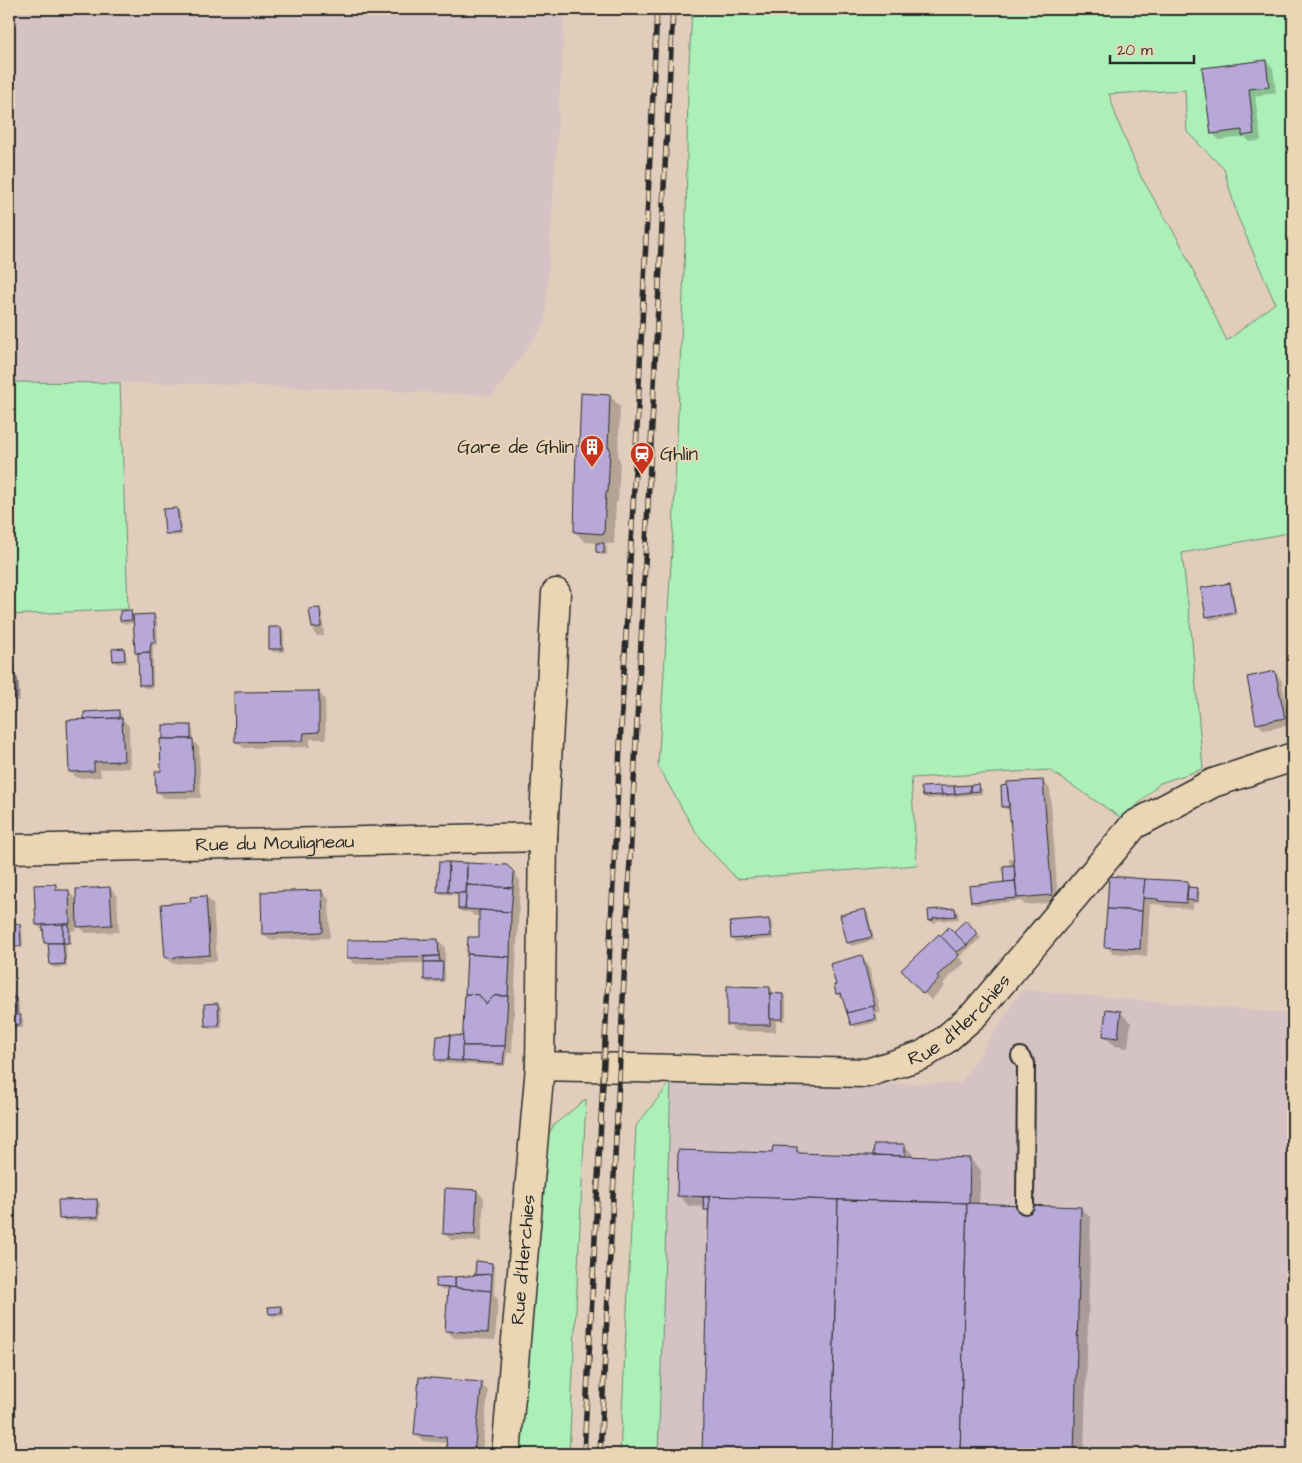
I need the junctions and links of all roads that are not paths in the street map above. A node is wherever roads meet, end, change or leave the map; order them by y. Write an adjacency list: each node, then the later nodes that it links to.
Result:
1 (556, 593): 3 (street, Rue d'Herchies)
2 (1293, 757): 6 (street, Rue d'Herchies)
3 (543, 837): 4 (street, Rue du Mouligneau); 6 (street, Rue d'Herchies)
4 (9, 849)
5 (1020, 1056): 7 (lane)
6 (540, 1066): 8 (street, Rue d'Herchies)
7 (1025, 1205)
8 (506, 1454)

